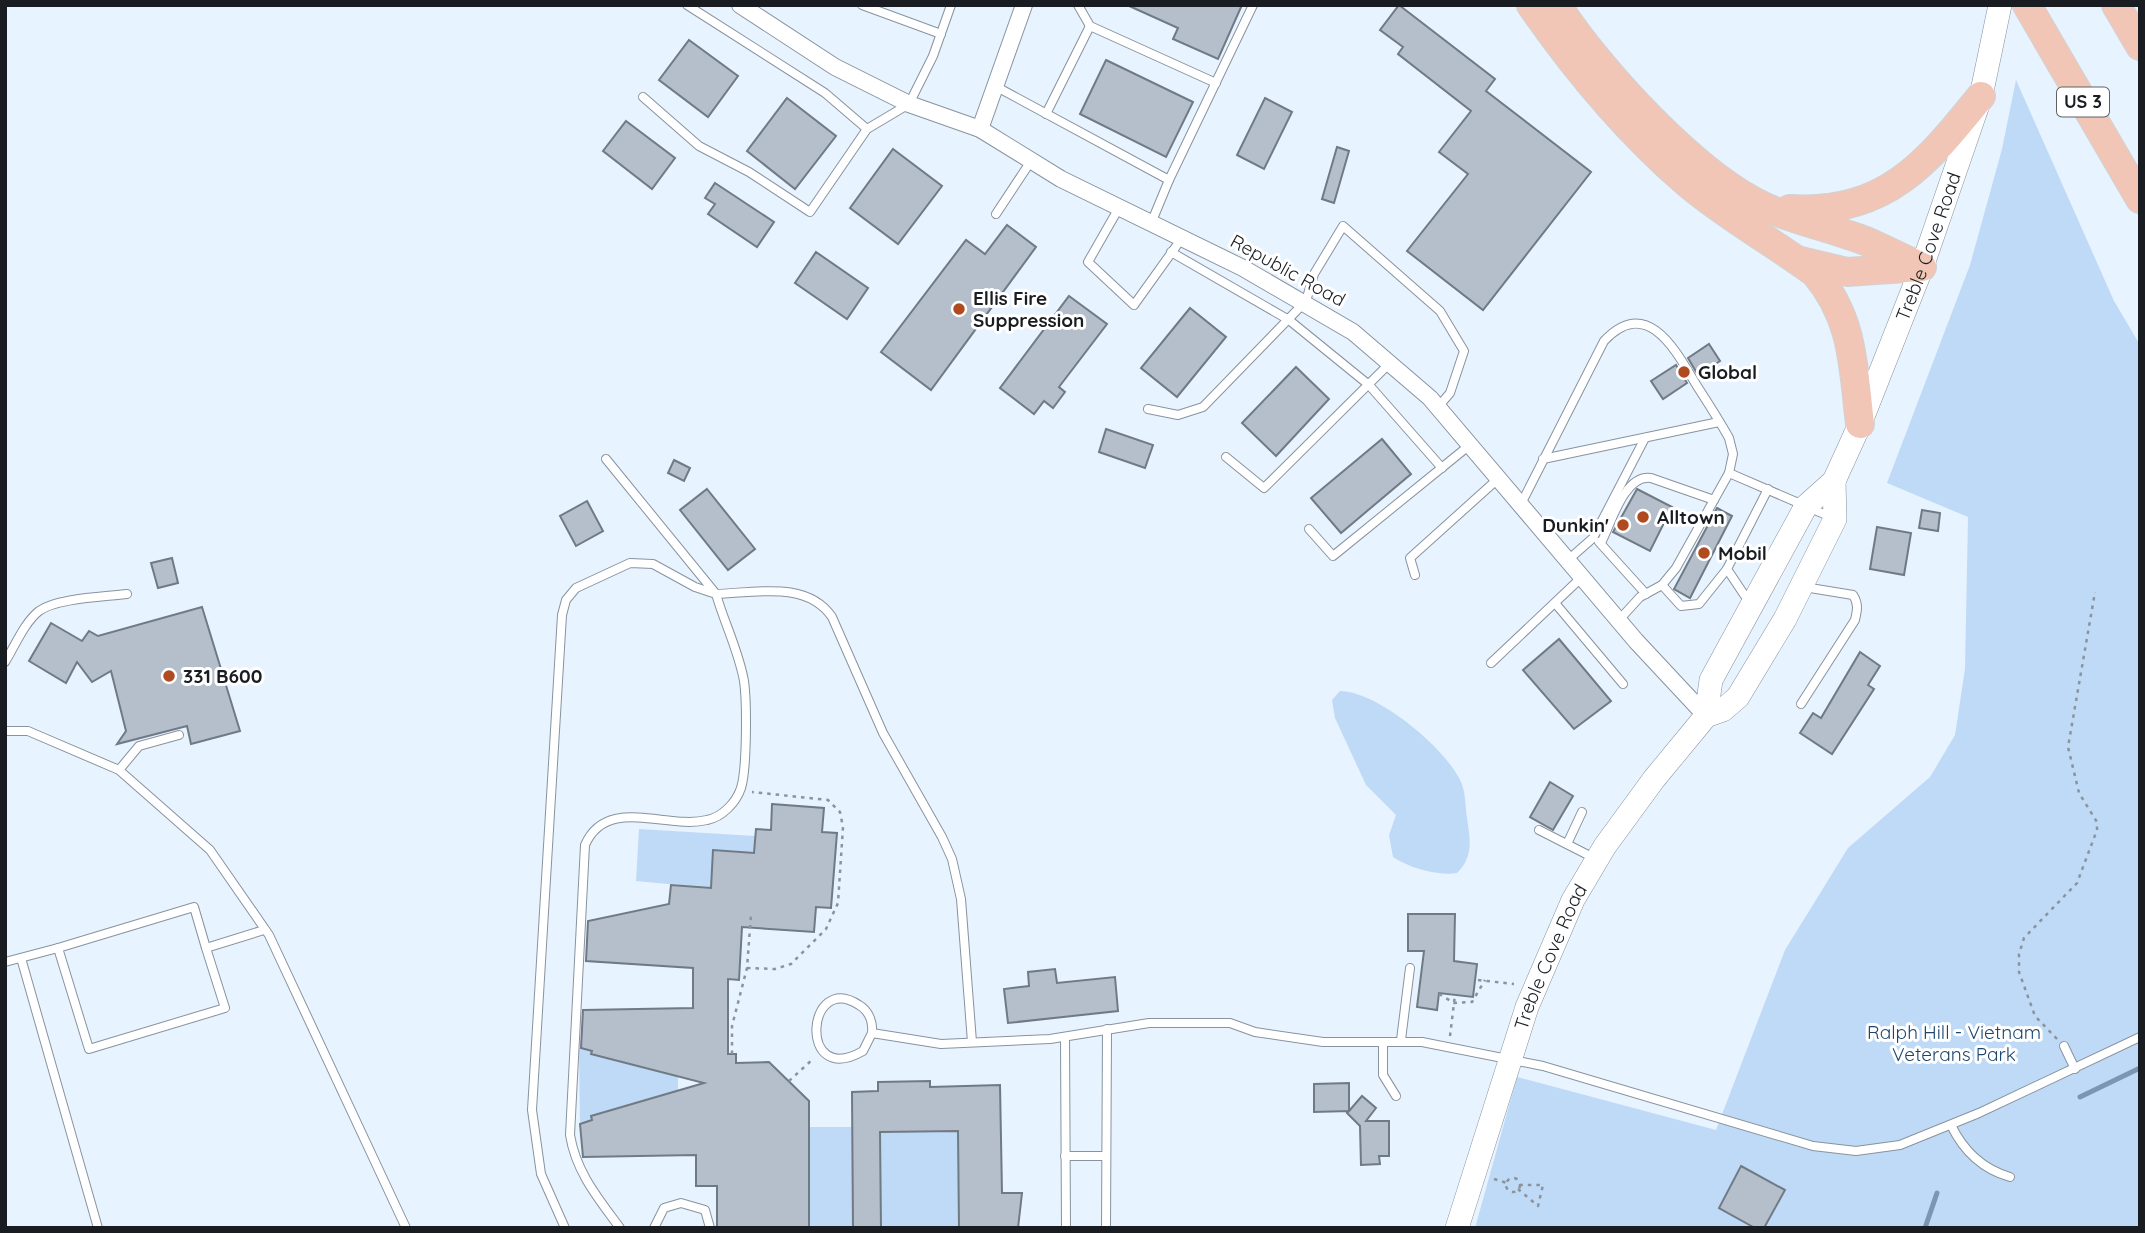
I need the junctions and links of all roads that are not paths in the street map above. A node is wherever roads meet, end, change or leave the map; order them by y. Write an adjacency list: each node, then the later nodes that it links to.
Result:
1 (687, 5): 23 (lane)
2 (862, 5): 14 (lane)
3 (951, 5): 14 (lane)
4 (1024, 5): 17 (street)
5 (1078, 5): 13 (lane)
6 (1253, 5): 16 (lane)
7 (1531, 5): 33 (highway)
8 (1557, 5): 28 (highway)
9 (2000, 5): 18 (main road, Treble Cove Road)
10 (2025, 5): 26 (highway, US 3)
11 (2116, 5): 15 (highway)
12 (744, 6): 20 (street, Republic Road)
13 (1090, 26): 16 (lane); 21 (lane)
14 (941, 34): 20 (lane)
15 (2140, 46)
16 (1216, 83): 25 (lane)
17 (994, 86): 21 (lane); 22 (street)
18 (1981, 96): 28 (highway); 34 (main road, Treble Cove Road)
19 (643, 97): 23 (lane)
20 (909, 104): 22 (street, Republic Road); 23 (lane)
21 (1046, 114): 25 (lane)
22 (980, 128): 24 (street, Republic Road)
23 (867, 129)
24 (1031, 161): 27 (street, Republic Road); 29 (lane)
25 (1169, 180): 30 (lane)
26 (2140, 199)
27 (1120, 206): 30 (street, Republic Road); 32 (lane)
28 (1766, 207): 34 (highway)
29 (996, 214)
30 (1152, 221): 31 (street, Republic Road)
31 (1182, 238): 32 (lane); 35 (street, Republic Road)
32 (1171, 252): 36 (lane)
33 (1795, 259): 34 (highway); 42 (highway)
34 (1922, 267): 42 (main road, Treble Cove Road)
35 (1306, 301): 36 (lane); 37 (street, Republic Road); 39 (lane)
36 (1289, 320): 38 (lane); 40 (lane)
37 (1390, 363): 38 (lane); 39 (street, Republic Road)
38 (1369, 384): 45 (lane); 48 (lane)
39 (1438, 407): 44 (street, Republic Road)
40 (1148, 409)
41 (1720, 422): 43 (lane); 47 (lane); 49 (lane)
42 (1860, 424): 51 (main road, Treble Cove Road)
43 (1645, 438): 47 (lane); 58 (lane)
44 (1471, 444): 48 (lane); 50 (street, Republic Road)
45 (1226, 457)
46 (606, 459): 67 (lane)
47 (1544, 459): 54 (lane)
48 (1442, 468): 57 (lane)
49 (1729, 473): 52 (lane); 53 (lane)
50 (1500, 477): 54 (street, Republic Road); 62 (lane)
51 (1833, 481): 55 (main road, Treble Cove Road); 56 (main road, Treble Cove Road)
52 (1768, 489): 55 (lane); 60 (lane)
53 (1714, 499): 58 (lane); 64 (lane)
54 (1522, 502): 59 (street, Republic Road)
55 (1806, 506): 56 (lane); 61 (main road, Treble Cove Road)
56 (1835, 519): 65 (main road, Treble Cove Road)
57 (1309, 529)
58 (1597, 541): 59 (lane); 68 (lane)
59 (1568, 560): 63 (street, Republic Road)
60 (1727, 569): 64 (lane); 70 (lane)
61 (1773, 572): 65 (main road); 70 (main road, Treble Cove Road)
62 (1415, 575)
63 (1582, 577): 69 (lane); 71 (street, Republic Road)
64 (1662, 585): 68 (lane)
65 (1801, 586): 75 (lane); 76 (main road, Treble Cove Road)
66 (127, 594): 72 (lane)
67 (716, 594): 95 (lane); 107 (lane); 108 (lane)
68 (1647, 594): 71 (lane)
69 (1555, 603): 73 (lane); 74 (lane)
70 (1753, 607): 76 (main road, Treble Cove Road)
71 (1619, 620): 76 (street, Republic Road)
72 (5, 662)
73 (1491, 663)
74 (1623, 684)
75 (1801, 704)
76 (1706, 716): 83 (main road, Treble Cove Road)
77 (5, 731): 79 (lane)
78 (178, 735): 79 (lane)
79 (119, 770): 84 (lane)
80 (1582, 812): 82 (lane)
81 (1539, 830): 82 (lane)
82 (1567, 844): 83 (lane)
83 (1596, 859): 98 (main road, Treble Cove Road)
84 (264, 930): 86 (lane); 106 (lane)
85 (58, 948): 86 (lane); 86 (lane); 87 (lane)
86 (206, 948)
87 (21, 958): 88 (lane); 105 (lane)
88 (5, 962)
89 (1410, 968): 94 (lane)
90 (1107, 1029): 92 (lane); 96 (lane); 103 (lane)
91 (872, 1034): 91 (lane); 95 (lane)
92 (1065, 1037): 95 (lane); 102 (lane)
93 (2140, 1037): 99 (lane)
94 (1401, 1040): 96 (lane); 98 (lane)
95 (972, 1042)
96 (1383, 1042): 100 (lane)
97 (2064, 1046): 99 (lane)
98 (1510, 1059): 101 (lane); 113 (main road, Treble Cove Road)
99 (2075, 1069): 101 (lane)
100 (1396, 1096)
101 (1951, 1125): 104 (lane)
102 (1065, 1156): 103 (lane); 111 (lane)
103 (1106, 1156): 112 (lane)
104 (2010, 1177)
105 (98, 1228)
106 (406, 1228)
107 (565, 1228)
108 (621, 1228)
109 (654, 1228): 110 (lane)
110 (710, 1228)
111 (1066, 1228)
112 (1106, 1228)
113 (1457, 1228)

